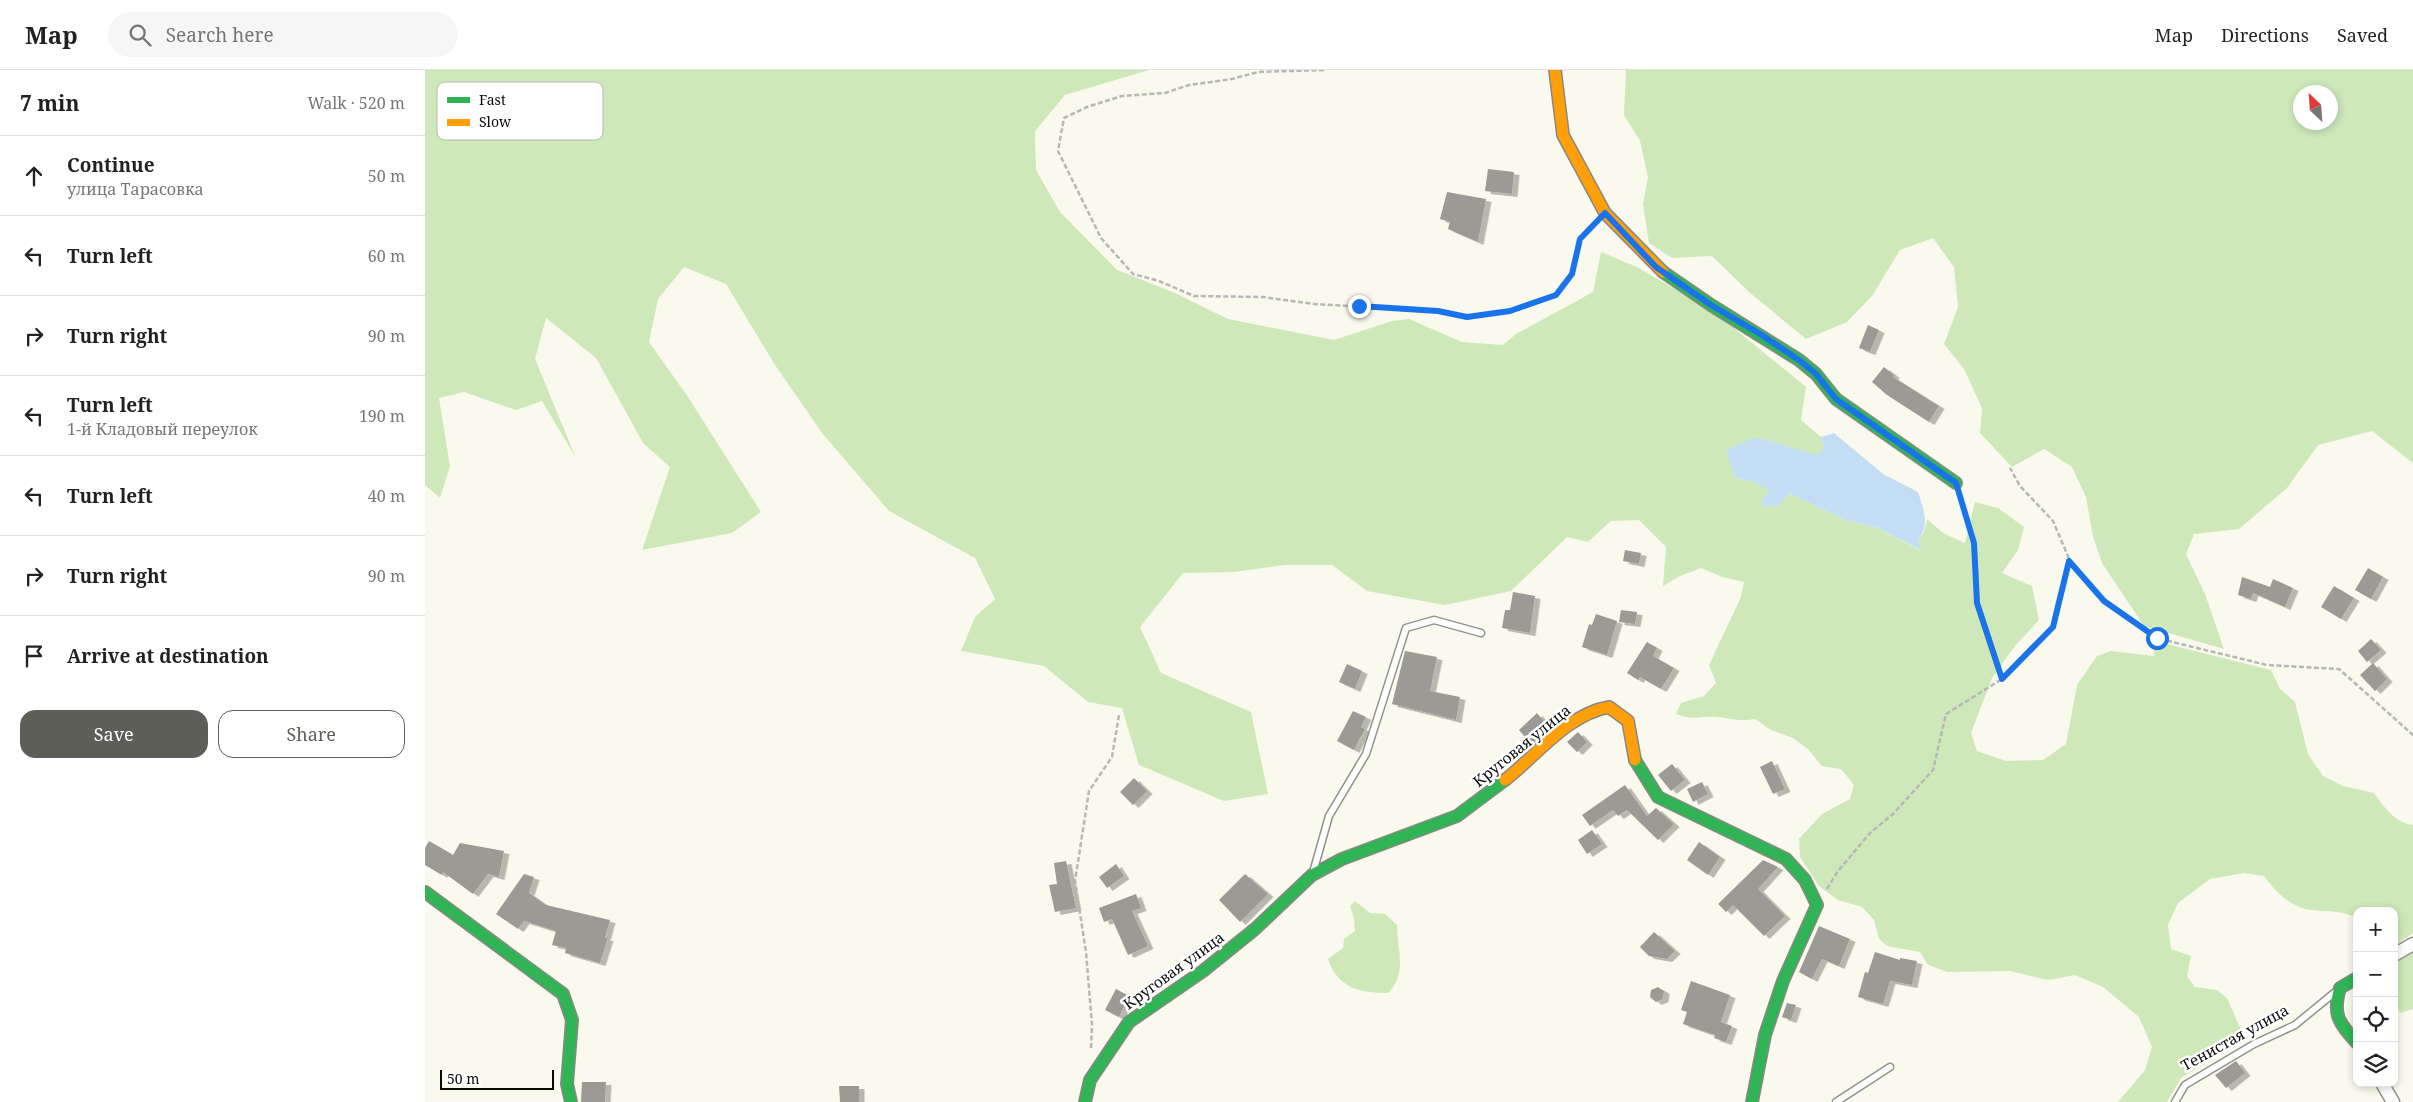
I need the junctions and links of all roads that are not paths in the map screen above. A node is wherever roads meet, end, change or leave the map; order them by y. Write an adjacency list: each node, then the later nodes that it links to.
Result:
1 (1555, 70): 2 (street)
2 (1956, 483)
3 (1481, 633): 4 (lane)
4 (1312, 875): 14 (street, Круговая улица); 15 (street, Круговая улица)
5 (425, 892): 13 (street)
6 (2413, 944): 7 (street)
7 (2398, 953)
8 (2353, 980): 9 (street, Тенистая улица)
9 (2340, 988): 10 (street); 17 (lane, Тенистая улица)
10 (2356, 1042)
11 (1890, 1067): 16 (lane)
12 (2384, 1087): 18 (street)
13 (571, 1102)
14 (1085, 1102)
15 (1752, 1102)
16 (1836, 1102)
17 (2175, 1102)
18 (2393, 1102)

